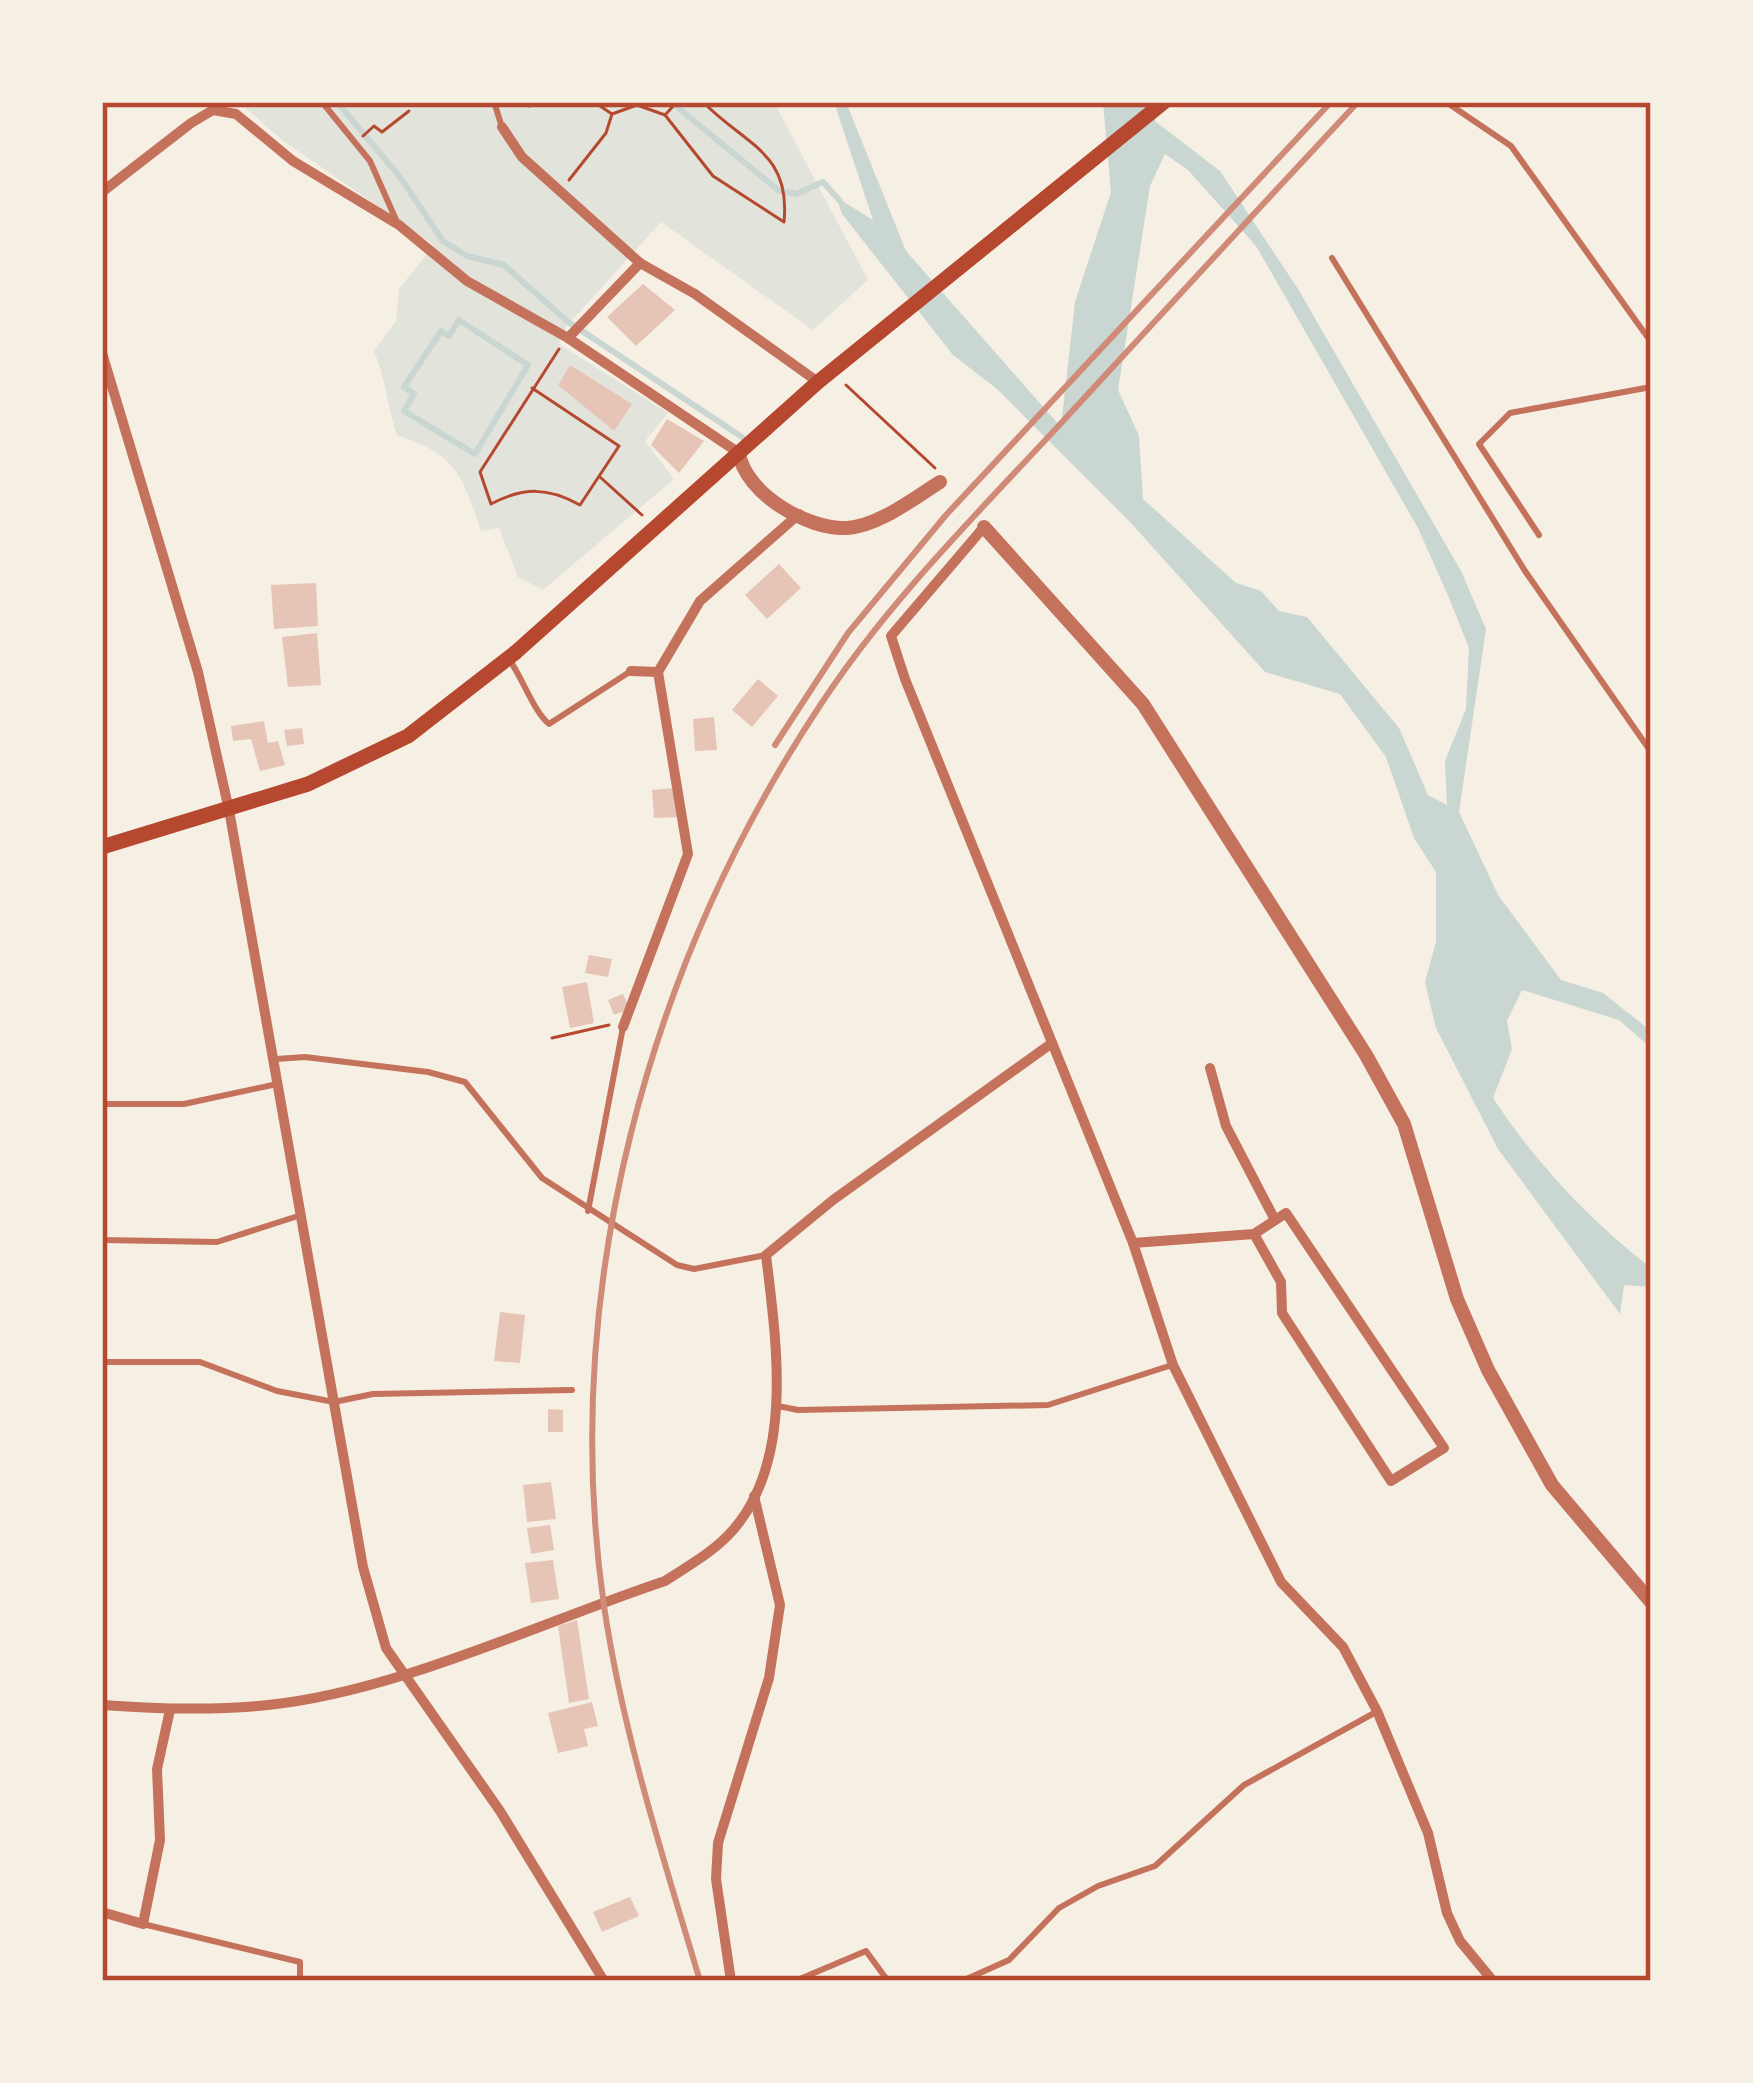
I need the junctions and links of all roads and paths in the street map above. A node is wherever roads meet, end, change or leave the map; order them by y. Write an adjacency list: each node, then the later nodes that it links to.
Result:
1 (322, 102): 17 (lane)
2 (494, 102): 13 (lane)
3 (550, 102): 9 (path)
4 (594, 102): 12 (path)
5 (677, 102): 11 (path)
6 (703, 102): 11 (path)
7 (1164, 102): 23 (main road)
8 (1446, 102): 21 (lane)
9 (530, 106)
10 (409, 111): 14 (path)
11 (667, 112): 12 (path)
12 (612, 114): 15 (path)
13 (502, 127): 15 (street)
14 (370, 129)
15 (560, 190): 19 (street)
16 (102, 192): 17 (street)
17 (399, 225): 20 (street)
18 (1331, 258): 36 (lane)
19 (640, 263): 20 (street); 23 (street)
20 (575, 331): 25 (path); 26 (street)
21 (1651, 342)
22 (102, 353): 37 (street)
23 (825, 376): 26 (main road); 28 (path)
24 (1651, 387): 32 (lane)
25 (532, 388): 27 (path); 27 (path)
26 (739, 453): 29 (street); 30 (main road)
27 (599, 476): 30 (path)
28 (940, 482): 29 (street)
29 (799, 514): 35 (street)
30 (656, 527): 33 (main road)
31 (985, 527): 41 (street); 59 (street)
32 (1539, 535)
33 (508, 658): 34 (lane); 37 (main road)
34 (631, 671): 35 (street)
35 (658, 672): 39 (street)
36 (1651, 752)
37 (229, 810): 38 (main road); 42 (street)
38 (102, 847)
39 (623, 1027): 40 (path); 46 (lane)
40 (552, 1038)
41 (1052, 1043): 51 (street); 52 (street)
42 (276, 1059): 44 (street); 46 (lane)
43 (1210, 1069): 48 (street)
44 (281, 1083): 45 (lane); 47 (street)
45 (102, 1103)
46 (588, 1211): 52 (lane)
47 (301, 1215): 50 (lane); 56 (street)
48 (1275, 1220): 49 (street); 49 (street)
49 (1254, 1234): 51 (street)
50 (102, 1240)
51 (1133, 1243): 54 (street)
52 (766, 1256): 57 (street)
53 (102, 1362): 56 (lane)
54 (1173, 1365): 57 (lane); 63 (street)
55 (572, 1390): 56 (lane)
56 (334, 1402): 60 (street)
57 (775, 1405): 58 (street)
58 (754, 1496): 60 (street); 68 (street)
59 (1651, 1602)
60 (403, 1673): 62 (street); 67 (street)
61 (102, 1705): 62 (street)
62 (170, 1710): 65 (street)
63 (1377, 1711): 71 (lane); 72 (street)
64 (102, 1912): 65 (street)
65 (143, 1924): 66 (lane)
66 (300, 1981)
67 (604, 1981)
68 (731, 1981)
69 (796, 1981): 70 (lane)
70 (887, 1981)
71 (962, 1981)
72 (1493, 1981)

